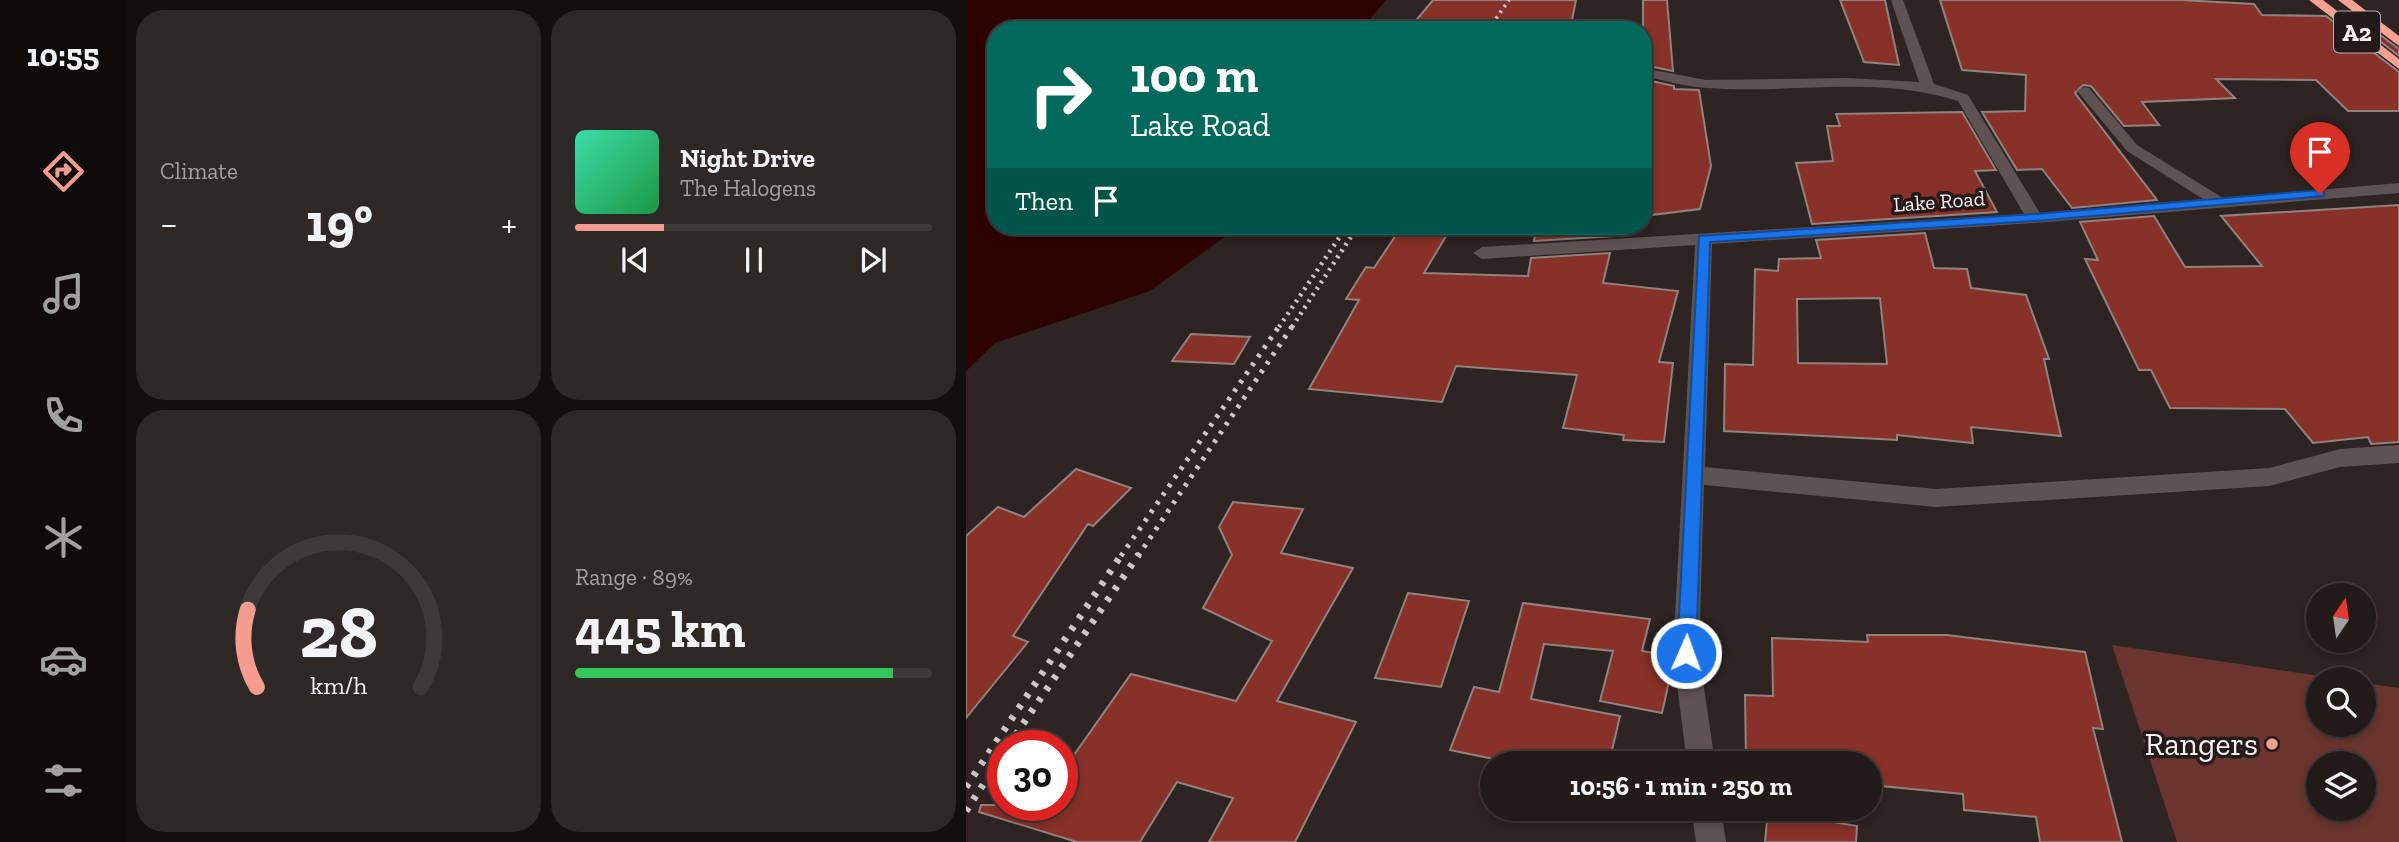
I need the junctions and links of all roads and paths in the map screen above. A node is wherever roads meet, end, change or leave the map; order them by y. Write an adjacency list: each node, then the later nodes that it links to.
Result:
1 (1897, 0): 8 (street)
2 (2306, 0): 3 (street)
3 (2316, 0): 6 (highway, A2)
4 (2344, 0): 5 (highway, A2)
5 (2399, 42)
6 (2399, 65)
7 (1652, 74): 8 (street)
8 (1928, 87): 12 (street)
9 (2084, 91): 11 (street)
10 (2399, 188): 11 (street, Lake Road)
11 (2217, 201): 12 (street, Lake Road)
12 (2035, 218): 13 (street, Lake Road)
13 (1704, 239): 14 (street, Lake Road); 16 (street)
14 (1482, 253)
15 (2399, 454): 16 (street)
16 (1693, 475): 17 (street)
17 (1699, 751)
18 (1708, 821): 19 (street)
19 (1711, 842)

